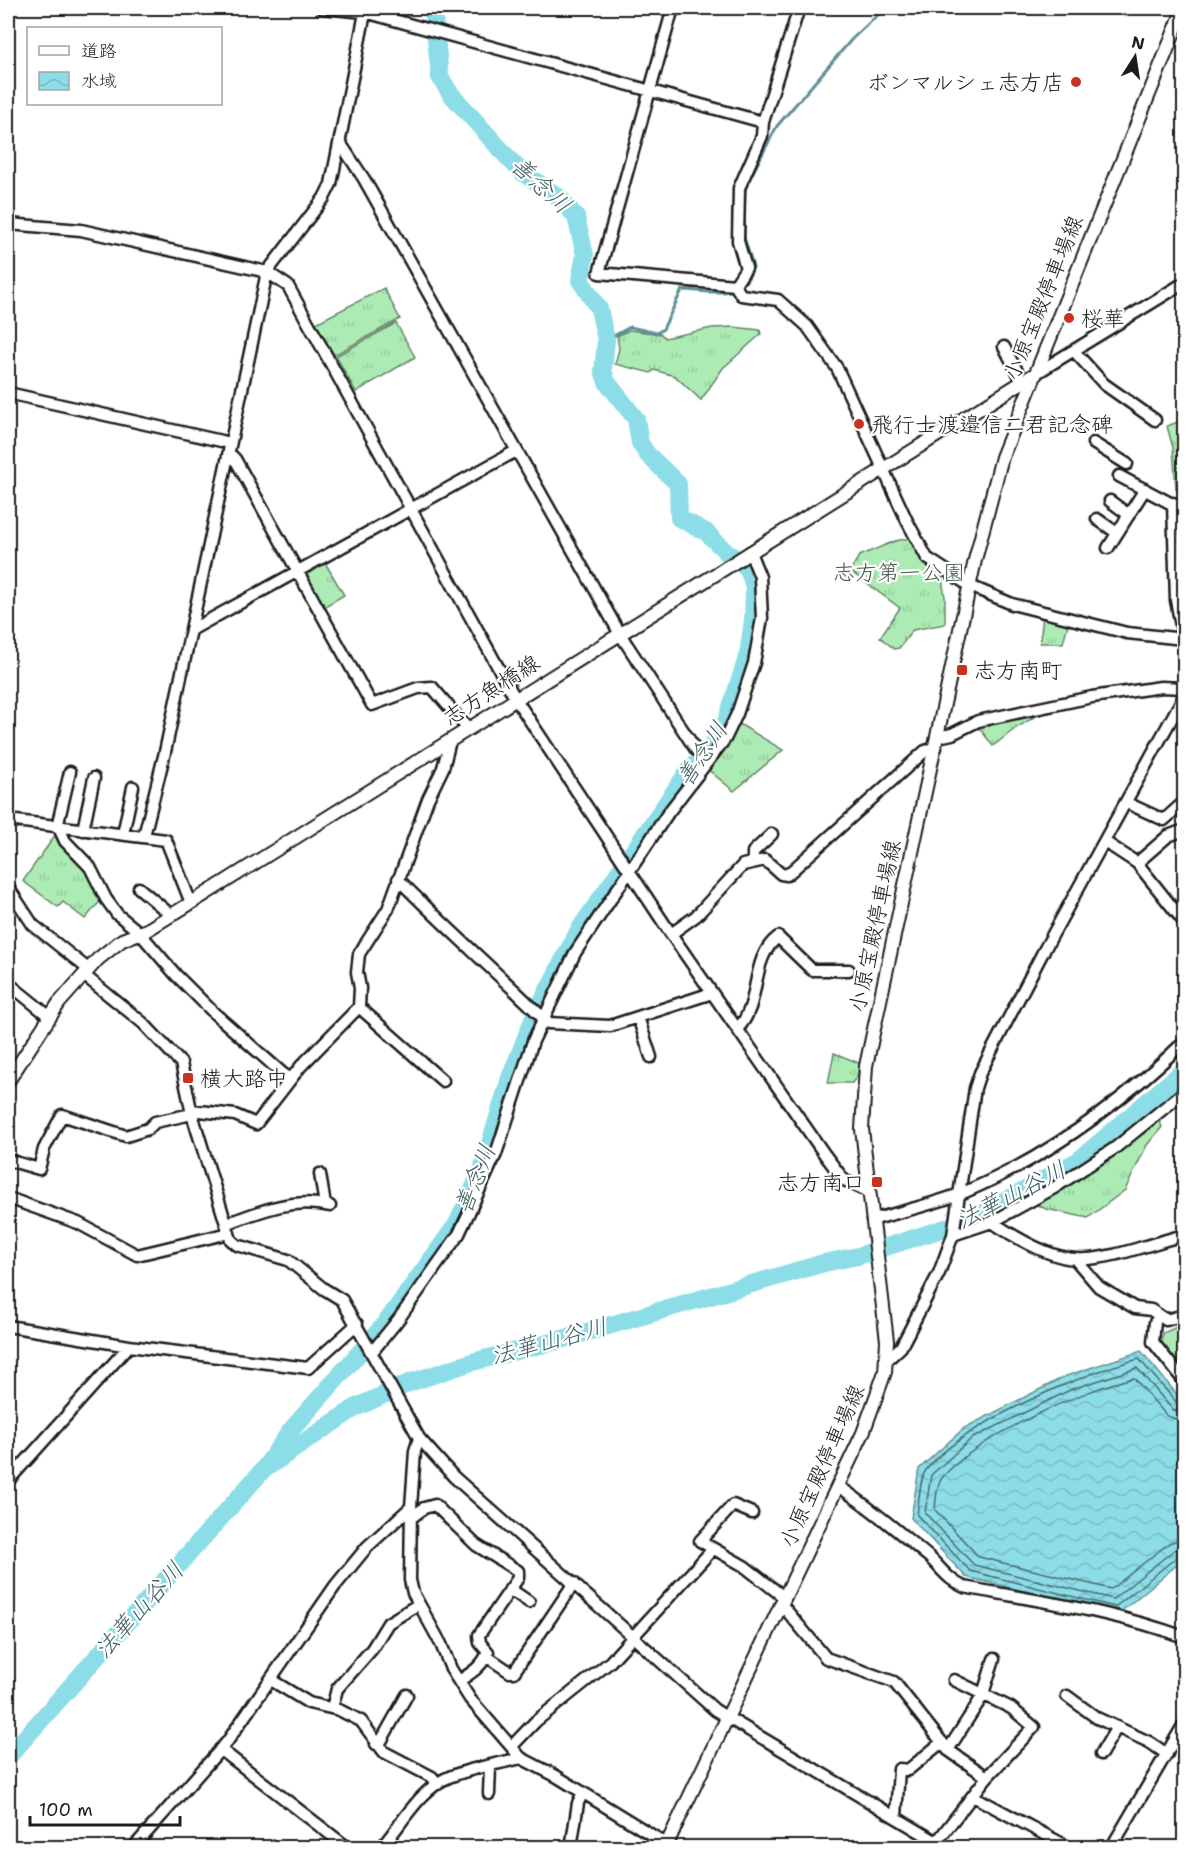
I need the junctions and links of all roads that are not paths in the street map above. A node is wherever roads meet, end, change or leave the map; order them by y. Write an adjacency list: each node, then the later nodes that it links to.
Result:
1 (322, 8): 5 (street)
2 (673, 8): 6 (street)
3 (799, 8): 7 (street)
4 (1185, 8): 15 (main road, 小原宝殿停車場線)
5 (366, 10): 6 (street); 8 (street)
6 (650, 92): 7 (street); 12 (street)
7 (763, 122): 12 (street)
8 (341, 144): 10 (street); 21 (street)
9 (8, 224): 10 (street)
10 (267, 272): 20 (street); 28 (street)
11 (1185, 283): 14 (street)
12 (735, 285): 23 (street)
13 (1004, 347): 16 (street)
14 (1074, 351): 15 (street); 18 (street)
15 (1035, 374): 16 (main road, 志方魚橋線); 35 (main road, 小原宝殿停車場線)
16 (1023, 382): 23 (main road, 志方魚橋線)
17 (8, 393): 20 (street)
18 (1155, 420)
19 (1093, 442): 22 (street)
20 (230, 448): 34 (street); 36 (street)
21 (516, 451): 28 (street); 37 (street)
22 (1127, 464)
23 (884, 471): 33 (main road, 志方魚橋線); 35 (street)
24 (1119, 476): 25 (street)
25 (1144, 489): 27 (street); 29 (street)
26 (1110, 501): 29 (street)
27 (1179, 504): 38 (street)
28 (411, 509): 34 (street); 40 (street)
29 (1129, 515): 31 (street)
30 (1097, 519): 31 (street)
31 (1117, 533): 32 (street)
32 (1108, 548)
33 (747, 554): 37 (main road, 志方魚橋線); 60 (street)
34 (299, 572): 36 (street); 41 (street)
35 (970, 586): 38 (street); 43 (main road, 小原宝殿停車場線)
36 (191, 630): 56 (street)
37 (620, 634): 40 (main road, 志方魚橋線); 44 (street)
38 (1184, 640)
39 (1184, 692): 43 (street); 49 (street)
40 (515, 698): 41 (main road, 志方魚橋線); 60 (street)
41 (468, 729): 42 (main road, 志方魚橋線)
42 (450, 741): 61 (street); 64 (main road, 志方魚橋線)
43 (937, 742): 58 (street); 87 (main road, 小原宝殿停車場線)
44 (696, 750)
45 (70, 771): 51 (street)
46 (94, 778): 52 (street)
47 (133, 787): 54 (street)
48 (1185, 802): 49 (street)
49 (1127, 803): 57 (street)
50 (8, 820): 51 (street)
51 (58, 828): 52 (street); 67 (street)
52 (83, 830): 54 (street)
53 (1185, 830): 59 (street)
54 (123, 834): 56 (street)
55 (772, 834): 58 (street)
56 (144, 836): 64 (street)
57 (1105, 842): 59 (street); 88 (street)
58 (753, 861): 68 (street)
59 (1137, 863): 66 (street)
60 (630, 870): 68 (street); 76 (street)
61 (398, 879): 73 (street); 76 (street)
62 (8, 887): 70 (street)
63 (139, 888): 65 (street)
64 (191, 903): 65 (main road, 志方魚橋線)
65 (171, 915): 67 (main road, 志方魚橋線)
66 (1184, 919)
67 (139, 932): 70 (main road, 志方魚橋線); 80 (street)
68 (672, 934): 72 (street)
69 (849, 970): 77 (street)
70 (87, 973): 74 (main road, 志方魚橋線); 84 (street)
71 (8, 983): 74 (street)
72 (712, 993): 75 (street); 77 (street)
73 (359, 1007): 80 (street); 82 (street)
74 (50, 1017): 81 (main road, 志方魚橋線)
75 (638, 1017): 76 (street); 79 (street)
76 (543, 1018): 101 (street)
77 (738, 1028): 87 (street)
78 (1185, 1042): 88 (street)
79 (651, 1057)
80 (290, 1080): 84 (street)
81 (8, 1081)
82 (443, 1081)
83 (1185, 1092): 90 (street)
84 (191, 1112): 85 (street); 92 (street)
85 (8, 1160)
86 (320, 1174): 92 (street)
87 (869, 1192): 91 (main road, 小原宝殿停車場線)
88 (957, 1194): 91 (street); 93 (street)
89 (8, 1198): 92 (street)
90 (992, 1222): 93 (street); 95 (street)
91 (873, 1223): 102 (main road, 小原宝殿停車場線)
92 (228, 1229): 99 (street)
93 (953, 1235): 102 (street)
94 (1185, 1235): 95 (street)
95 (1075, 1259): 96 (street)
96 (1185, 1316)
97 (1155, 1322): 103 (street)
98 (8, 1326): 100 (street)
99 (359, 1328): 100 (street); 101 (street)
100 (129, 1346): 105 (street)
101 (371, 1351): 104 (street)
102 (886, 1361): 106 (main road, 小原宝殿停車場線)
103 (1185, 1381)
104 (419, 1438): 107 (street); 110 (street)
105 (8, 1480)
106 (838, 1486): 113 (main road, 小原宝殿停車場線); 116 (street)
107 (411, 1513): 111 (street); 114 (street); 119 (street)
108 (752, 1513): 109 (street)
109 (712, 1550): 113 (street); 115 (street)
110 (574, 1583): 115 (street); 117 (street)
111 (510, 1589): 112 (street); 117 (street)
112 (529, 1602)
113 (783, 1602): 126 (main road, 小原宝殿停車場線); 131 (street)
114 (419, 1604): 121 (street); 125 (street)
115 (634, 1637): 126 (street); 130 (street)
116 (1185, 1637)
117 (486, 1656): 121 (street)
118 (994, 1659): 122 (street)
119 (271, 1680): 125 (street); 132 (street)
120 (954, 1680): 122 (street)
121 (459, 1681): 130 (street)
122 (983, 1693): 131 (street); 137 (street)
123 (407, 1695): 129 (street)
124 (1067, 1696): 128 (street)
125 (332, 1708): 129 (street)
126 (726, 1716): 142 (street); 144 (main road, 小原宝殿停車場線)
127 (1185, 1724): 134 (street)
128 (1116, 1727): 133 (street); 134 (street)
129 (376, 1744): 138 (street)
130 (513, 1745): 135 (street)
131 (945, 1746): 137 (street); 142 (street)
132 (220, 1749): 145 (street); 146 (street)
133 (1101, 1754)
134 (1167, 1754): 151 (street)
135 (521, 1758): 136 (street); 139 (street)
136 (490, 1766): 138 (street); 140 (street)
137 (987, 1777): 141 (street)
138 (438, 1784): 147 (street)
139 (583, 1792): 144 (street); 148 (street)
140 (489, 1794)
141 (973, 1796): 143 (street); 150 (street)
142 (896, 1817): 143 (street)
143 (934, 1845): 149 (street)
144 (669, 1846)
145 (132, 1848)
146 (348, 1848)
147 (381, 1848)
148 (571, 1848)
149 (947, 1848)
150 (1070, 1848)
151 (1111, 1848)

